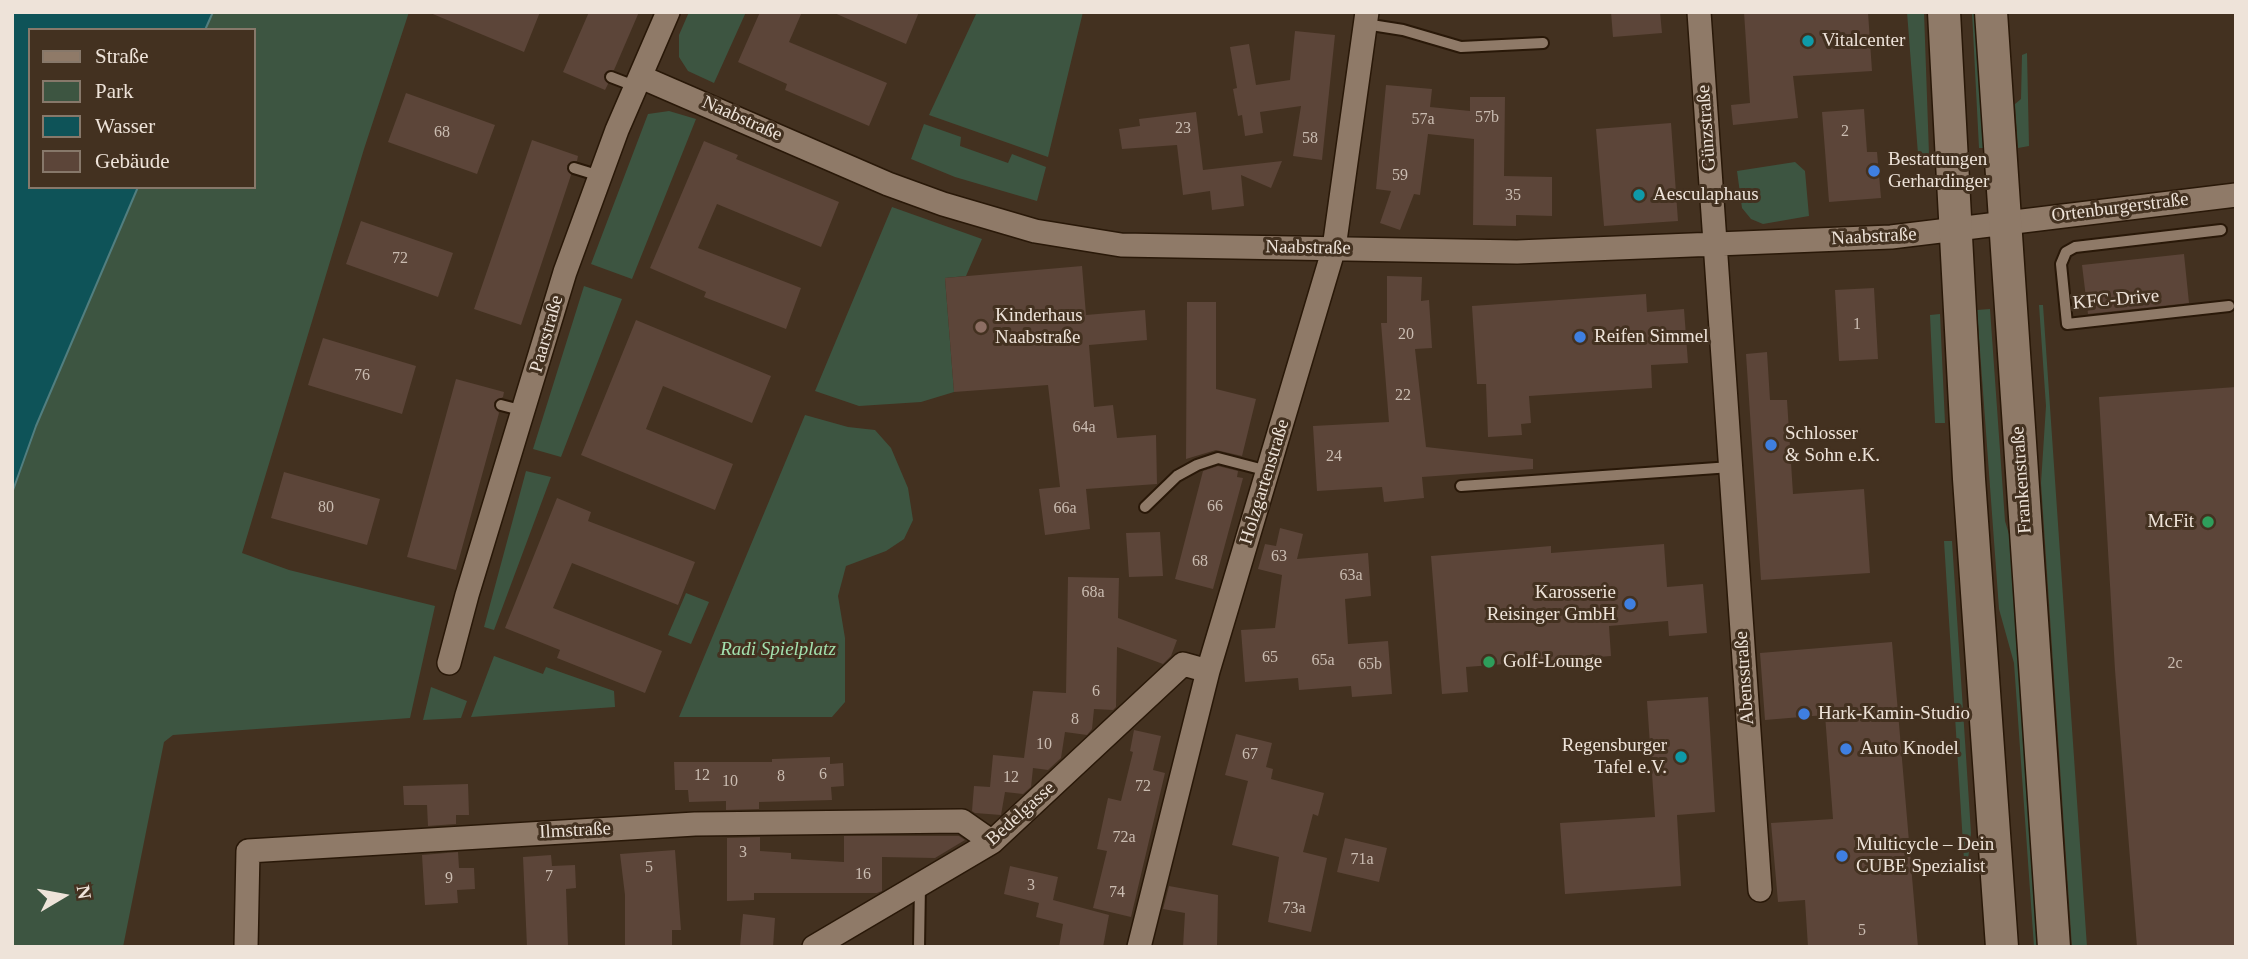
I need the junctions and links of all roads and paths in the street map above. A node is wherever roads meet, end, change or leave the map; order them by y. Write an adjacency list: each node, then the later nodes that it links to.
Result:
1 (668, 12): 8 (street, Paarstraße)
2 (1699, 12): 15 (street, Günzstraße)
3 (1944, 12): 14 (main road)
4 (1991, 12): 12 (main road, Frankenstraße)
5 (1366, 18): 6 (lane); 16 (street, Holzgartenstraße)
6 (1543, 43)
7 (611, 77): 8 (lane)
8 (639, 82): 10 (street, Paarstraße); 16 (street, Naabstraße)
9 (574, 168): 10 (lane)
10 (600, 176): 19 (street, Paarstraße)
11 (2236, 195): 12 (street, Ortenburgerstraße)
12 (2004, 224): 14 (street, Naabstraße); 34 (main road, Frankenstraße)
13 (2221, 230): 17 (lane, KFC-Drive)
14 (1955, 231): 15 (street, Naabstraße); 33 (main road)
15 (1715, 244): 16 (street, Naabstraße); 20 (street, Abensstraße)
16 (1334, 248): 21 (street, Holzgartenstraße)
17 (2230, 306)
18 (501, 405): 19 (lane)
19 (524, 411): 24 (street, Paarstraße)
20 (1731, 467): 22 (lane); 28 (street, Abensstraße)
21 (1268, 471): 23 (lane); 25 (street, Holzgartenstraße)
22 (1461, 486)
23 (1145, 507)
24 (449, 663)
25 (1208, 671): 26 (street, Bedelgasse); 29 (street, Holzgartenstraße)
26 (992, 842): 27 (street, Bedelgasse); 30 (street, Ilmstraße)
27 (920, 884): 31 (street, Bedelgasse); 32 (lane)
28 (1760, 890)
29 (1139, 946)
30 (246, 947)
31 (814, 947)
32 (919, 947)
33 (2002, 947)
34 (2054, 947)

